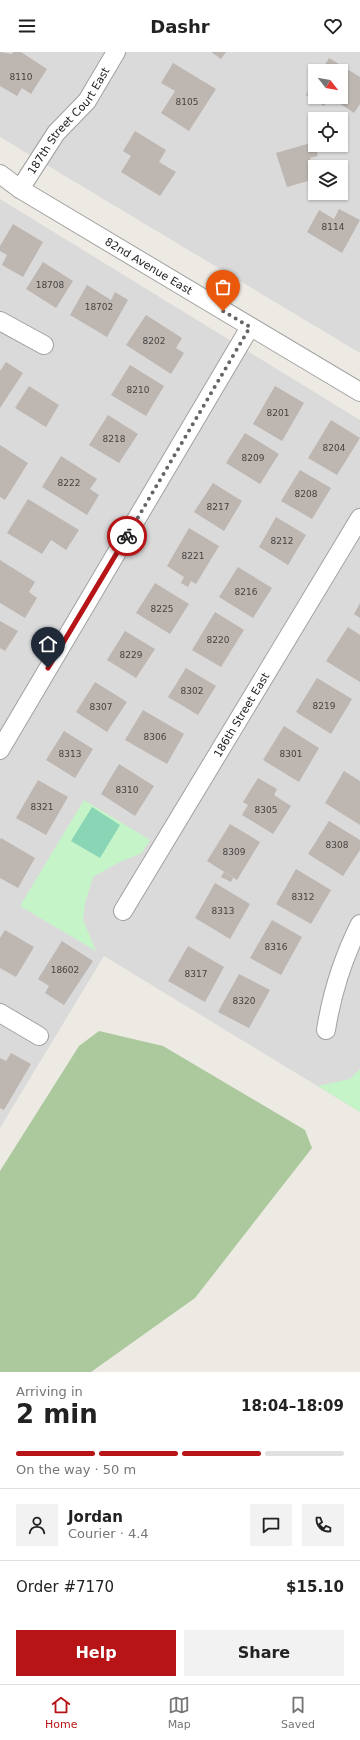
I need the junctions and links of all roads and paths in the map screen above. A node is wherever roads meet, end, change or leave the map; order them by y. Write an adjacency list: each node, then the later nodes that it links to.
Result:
1 (116, 52): 3 (street, 187th Street Court East)
2 (0, 174): 3 (street, 82nd Avenue East)
3 (20, 189): 5 (street, 82nd Avenue East)
4 (0, 321): 6 (street)
5 (250, 327): 7 (street, 82nd Avenue East); 9 (street)
6 (44, 346)
7 (360, 392)
8 (360, 518): 10 (street, 186th Street East)
9 (0, 750)
10 (123, 911)
11 (360, 924): 13 (street)
12 (0, 1013): 14 (street)
13 (326, 1030)
14 (39, 1036)

